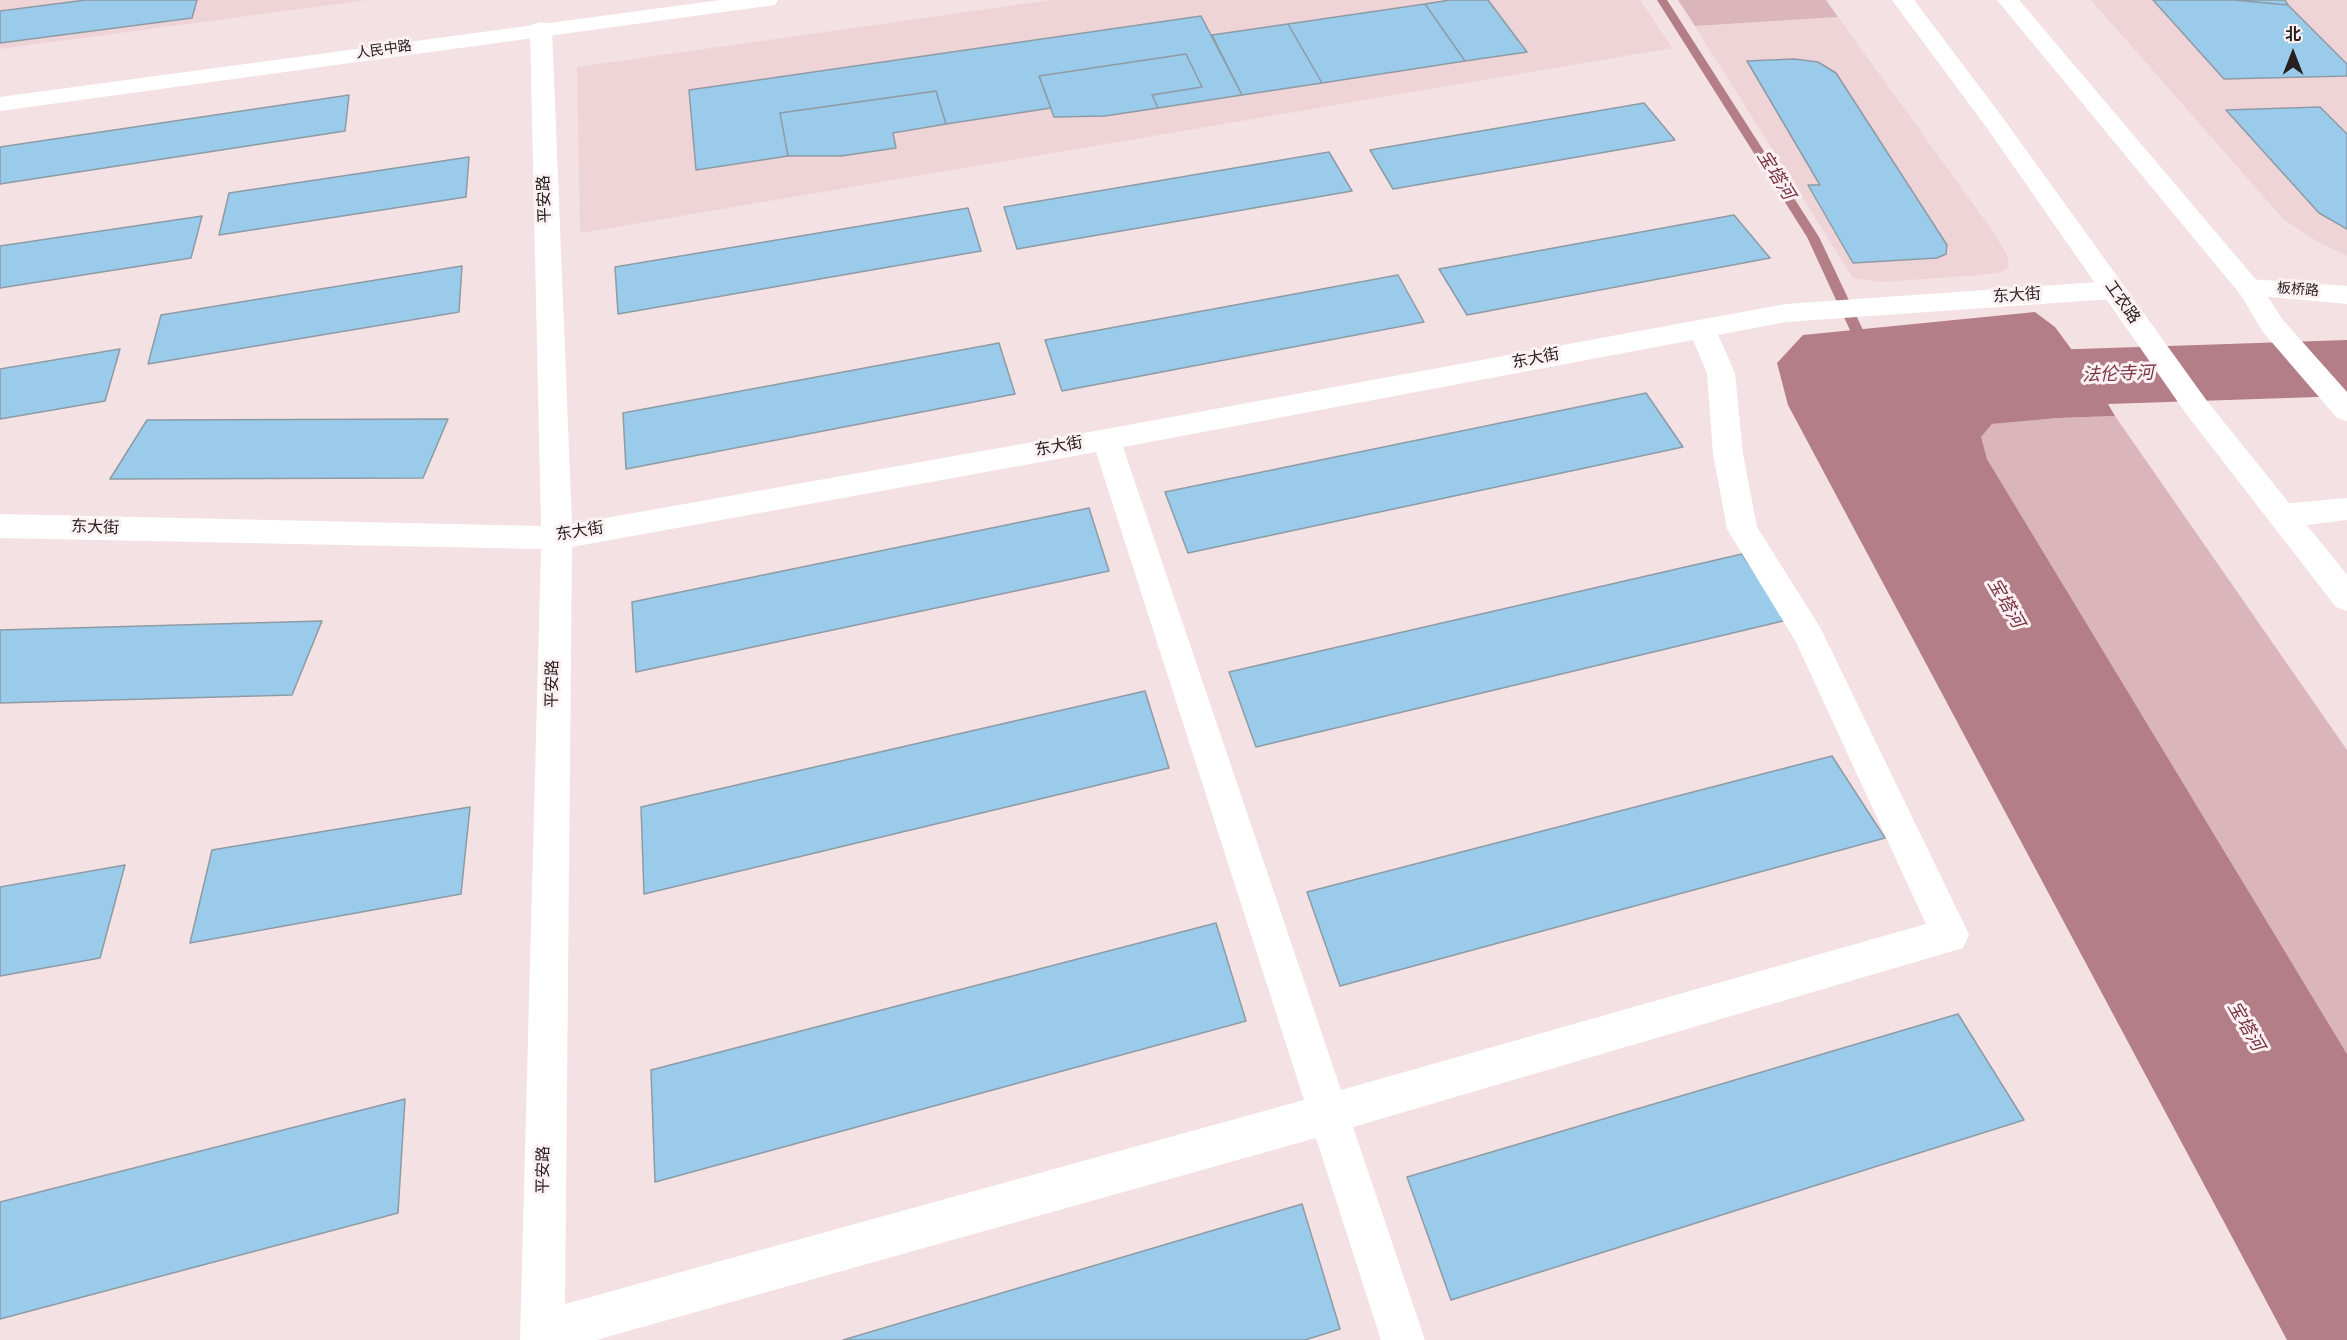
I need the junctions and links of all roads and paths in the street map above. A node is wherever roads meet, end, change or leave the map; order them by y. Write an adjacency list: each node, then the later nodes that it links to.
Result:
1 (618, 0): 6 (street, 人民中路)
2 (767, 0): 5 (street, 人民中路)
3 (1903, 0): 9 (street, 工农路)
4 (2008, 0): 8 (street)
5 (541, 29): 7 (street, 人民中路); 17 (street, 平安路)
6 (261, 47)
7 (0, 104)
8 (2248, 288): 10 (street, 板桥路); 12 (street)
9 (2112, 290): 11 (street, 东大街); 15 (street, 工农路)
10 (2347, 295)
11 (1702, 329): 13 (street, 东大街); 19 (street)
12 (2344, 407)
13 (1106, 440): 17 (street, 东大街); 19 (street)
14 (2347, 509): 15 (street)
15 (2282, 516): 18 (street, 工农路)
16 (0, 526): 17 (street, 东大街)
17 (557, 538): 20 (street, 平安路)
18 (2347, 598)
19 (1328, 1114): 20 (street); 21 (street)
20 (542, 1336)
21 (1403, 1340)

